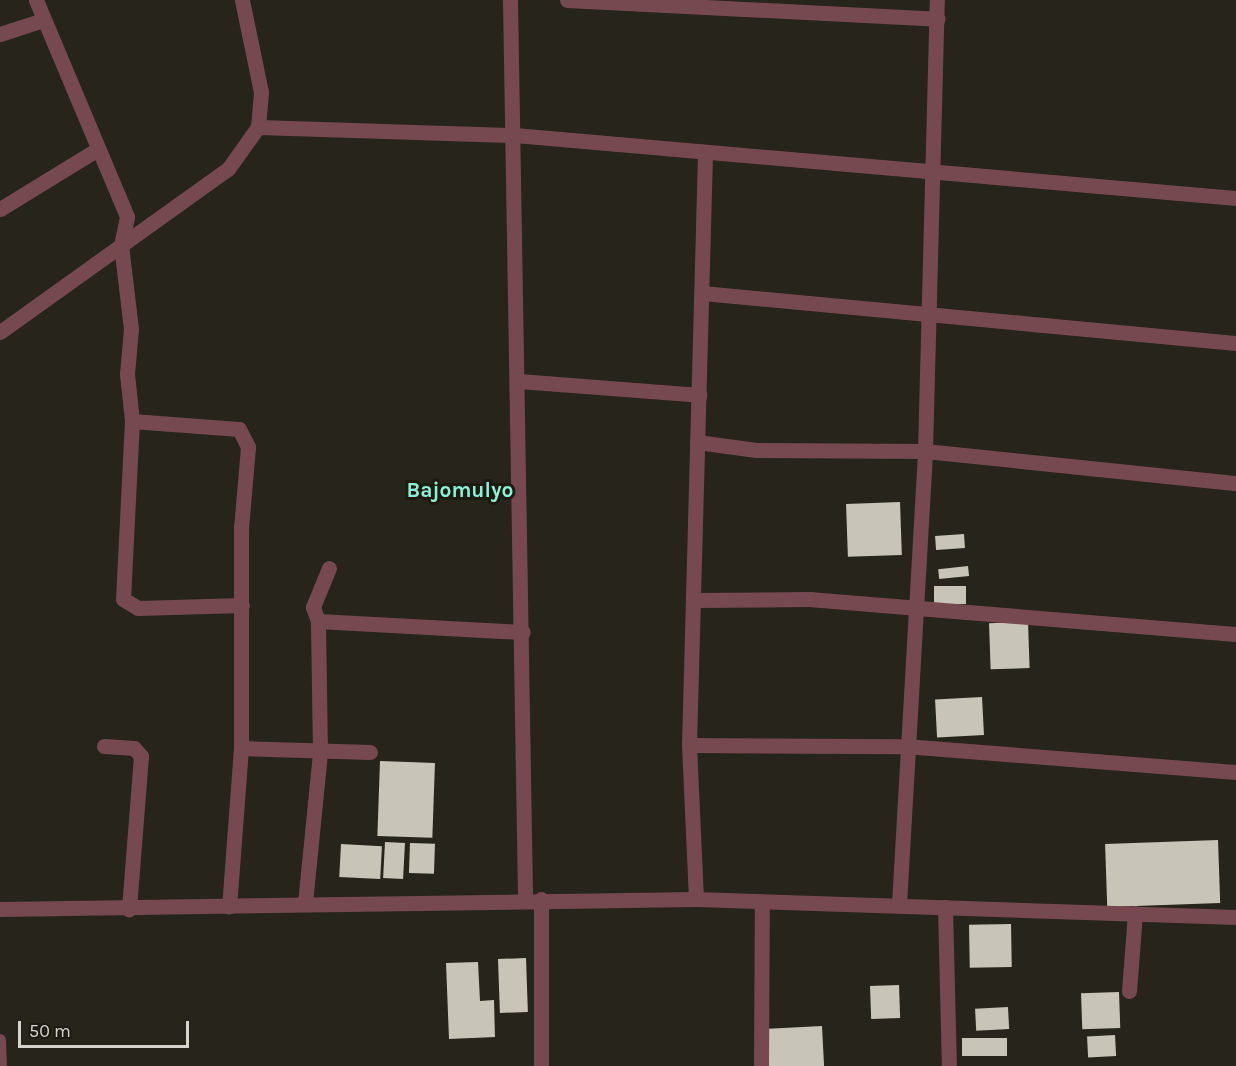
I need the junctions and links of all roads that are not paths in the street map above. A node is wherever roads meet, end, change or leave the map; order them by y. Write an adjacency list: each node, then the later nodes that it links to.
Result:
1 (36, 0): 7 (street)
2 (242, 0): 9 (street)
3 (510, 0): 10 (street)
4 (567, 0): 6 (street)
5 (937, 0): 6 (street)
6 (938, 19): 13 (street)
7 (43, 20): 8 (street); 11 (street)
8 (0, 34)
9 (258, 127): 10 (street); 16 (street)
10 (515, 135): 12 (street); 21 (street)
11 (101, 156): 15 (street); 16 (street)
12 (705, 156): 13 (street); 17 (street)
13 (935, 173): 14 (street); 18 (street)
14 (1236, 198)
15 (0, 209)
16 (121, 245): 19 (street); 23 (street)
17 (702, 293): 18 (street); 22 (street)
18 (930, 312): 20 (street); 25 (street)
19 (0, 332)
20 (1236, 344)
21 (519, 381): 22 (street); 32 (street)
22 (699, 395): 24 (street)
23 (132, 421): 29 (street); 29 (street)
24 (697, 442): 25 (street); 28 (street)
25 (925, 451): 26 (street); 30 (street)
26 (1236, 483)
27 (329, 568): 31 (street)
28 (694, 600): 30 (street); 34 (street)
29 (242, 605): 37 (street)
30 (918, 608): 33 (street); 36 (street)
31 (318, 621): 32 (street); 38 (street)
32 (523, 632): 41 (street)
33 (1236, 634)
34 (689, 745): 36 (street); 42 (street)
35 (104, 746): 49 (street)
36 (905, 746): 40 (street); 45 (street)
37 (241, 748): 38 (street); 46 (street)
38 (320, 752): 39 (street); 44 (street)
39 (370, 752)
40 (1236, 772)
41 (533, 899): 42 (street); 44 (street); 55 (street)
42 (696, 899): 43 (street)
43 (762, 902): 45 (street); 56 (street)
44 (305, 903): 46 (street)
45 (899, 903): 47 (street)
46 (230, 907): 49 (street)
47 (945, 907): 50 (street); 57 (street)
48 (0, 909): 49 (street)
49 (129, 910)
50 (1135, 913): 51 (street); 52 (street)
51 (1236, 917)
52 (1129, 991)
53 (0, 1040): 54 (lane)
54 (1, 1066)
55 (541, 1066)
56 (761, 1066)
57 (949, 1066)

